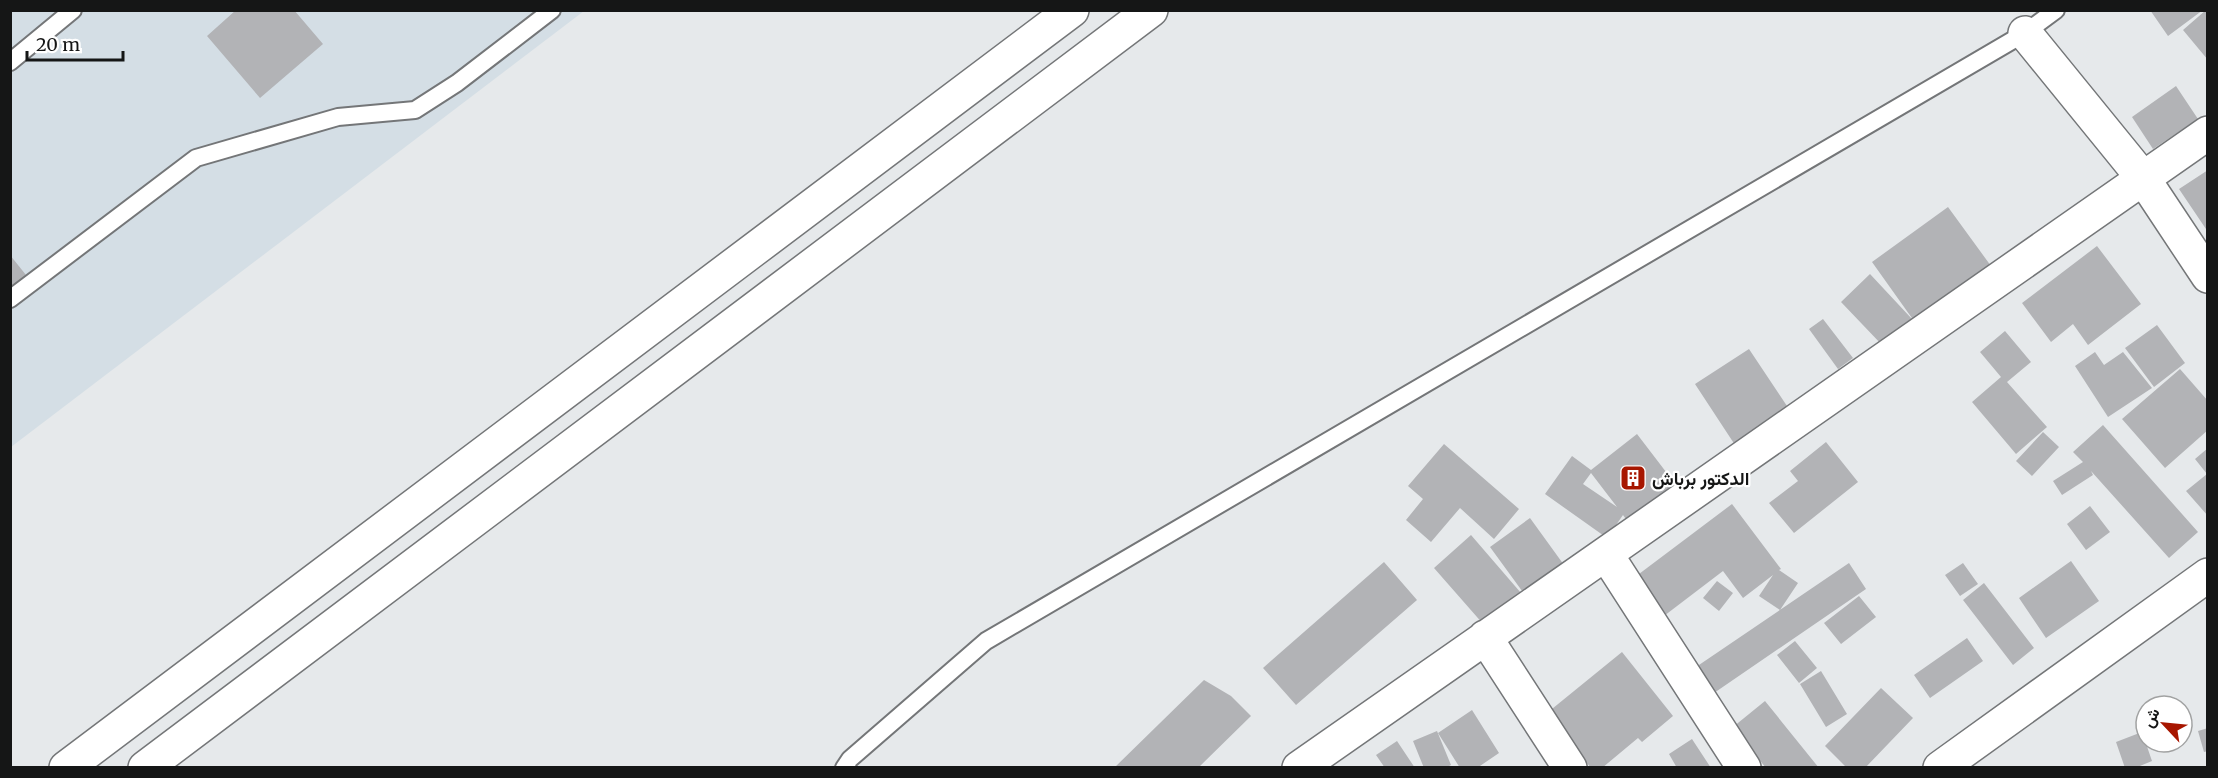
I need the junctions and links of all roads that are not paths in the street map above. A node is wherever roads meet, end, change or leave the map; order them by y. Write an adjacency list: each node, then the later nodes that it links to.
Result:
1 (74, 10): 7 (lane)
2 (552, 10): 11 (lane)
3 (1072, 10): 15 (main road)
4 (1151, 10): 16 (main road)
5 (2056, 10): 6 (lane)
6 (2025, 33): 9 (main road); 17 (lane)
7 (10, 62)
8 (2208, 133): 9 (main road)
9 (2143, 178): 10 (main road); 12 (main road)
10 (2208, 276)
11 (10, 298)
12 (1606, 554): 14 (main road); 20 (main road)
13 (2208, 575): 21 (main road)
14 (1485, 638): 18 (main road); 19 (main road)
15 (66, 768)
16 (145, 768)
17 (844, 768)
18 (1299, 768)
19 (1570, 768)
20 (1744, 768)
21 (1940, 768)

